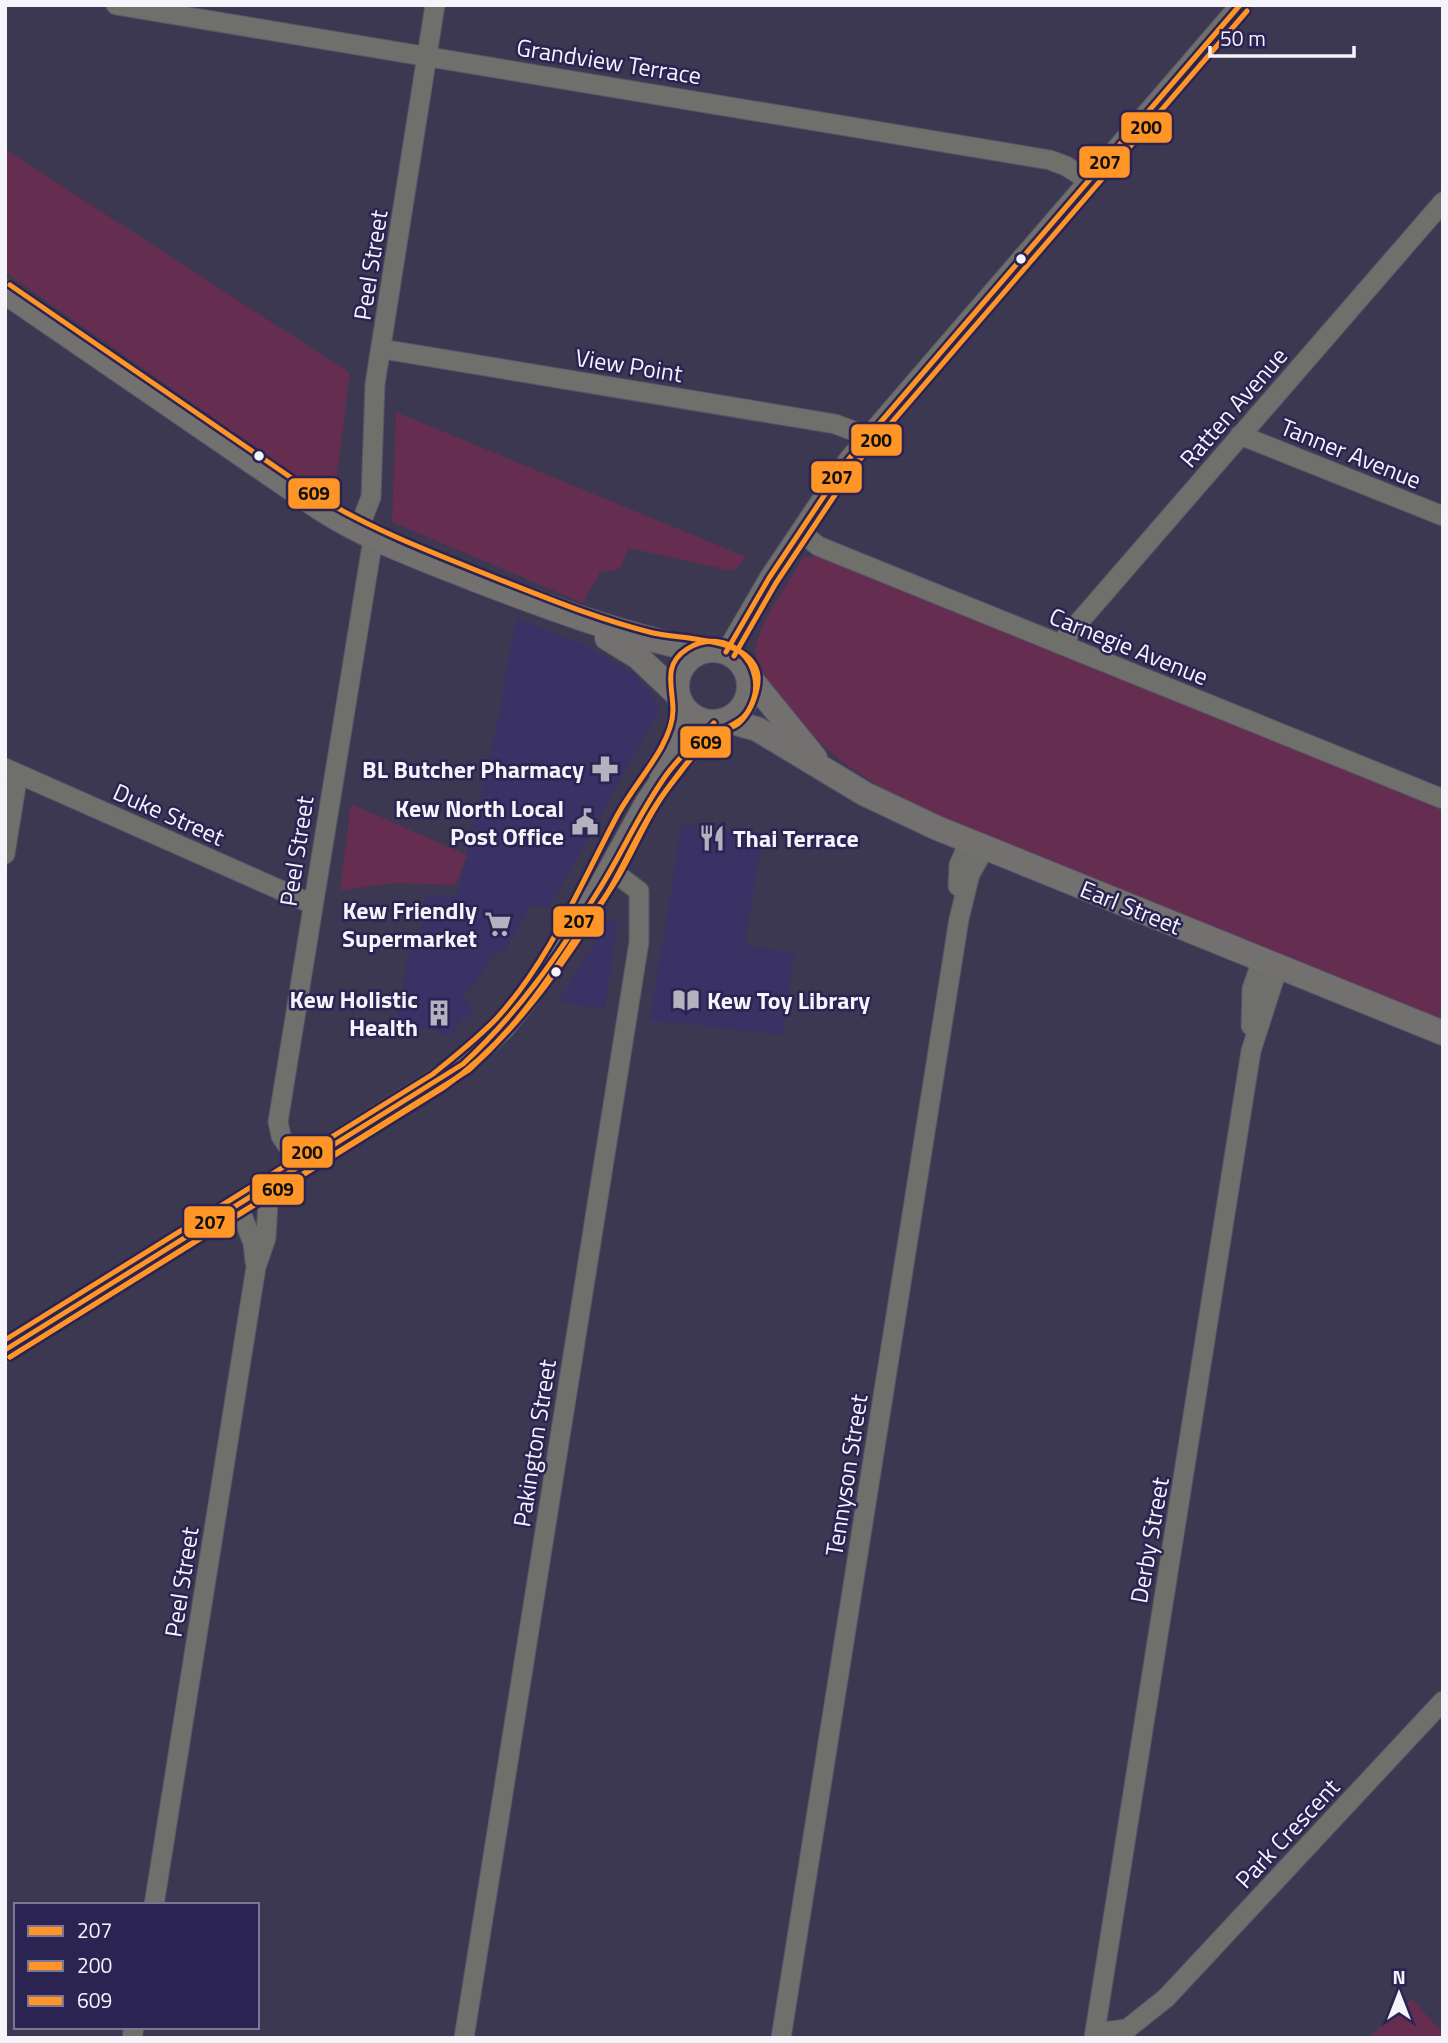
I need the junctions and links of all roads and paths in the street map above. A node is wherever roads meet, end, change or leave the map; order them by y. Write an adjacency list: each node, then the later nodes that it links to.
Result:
1 (116, 5): 4 (street, Grandview Terrace)
2 (435, 5): 4 (street, Peel Street)
3 (1240, 5): 5 (street)
4 (427, 56): 5 (street, Grandview Terrace); 8 (street, Peel Street)
5 (1089, 181): 10 (street)
6 (1443, 202): 9 (street, Ratten Avenue)
7 (5, 292): 13 (main road)
8 (382, 349): 10 (street, View Point); 13 (street, Peel Street)
9 (1240, 435): 11 (street, Tanner Avenue); 15 (street, Ratten Avenue)
10 (867, 436): 12 (street)
11 (1443, 516)
12 (801, 532): 15 (street, Carnegie Avenue); 17 (street)
13 (365, 535): 14 (main road); 27 (street, Peel Street)
14 (577, 619): 16 (main road); 19 (main road)
15 (1060, 644): 23 (street, Carnegie Avenue)
16 (701, 652): 17 (main road); 19 (main road)
17 (726, 652): 18 (main road)
18 (749, 677): 20 (main road); 21 (main road, Earl Street)
19 (680, 701): 20 (main road); 28 (main road)
20 (721, 722): 21 (main road, Earl Street); 26 (main road)
21 (824, 769): 24 (main road, Earl Street)
22 (12, 771): 25 (street); 27 (street, Duke Street)
23 (1443, 799)
24 (977, 845): 29 (main road, Earl Street); 41 (street, Tennyson Street)
25 (5, 854)
26 (611, 870): 28 (main road); 40 (street, Pakington Street)
27 (312, 904): 31 (street, Peel Street)
28 (568, 933): 31 (main road)
29 (1270, 963): 30 (main road, Earl Street); 39 (street, Derby Street)
30 (1443, 1033)
31 (301, 1166): 32 (main road)
32 (269, 1185): 33 (main road); 34 (street, Peel Street)
33 (238, 1205): 34 (street, Peel Street); 35 (main road)
34 (256, 1266): 37 (street, Peel Street)
35 (5, 1349)
36 (1443, 1701): 38 (street, Park Crescent)
37 (153, 1903)
38 (1166, 1998): 39 (street, Park Crescent); 42 (street, Park Crescent)
39 (1094, 2035)
40 (464, 2038)
41 (781, 2038)
42 (1138, 2038)

